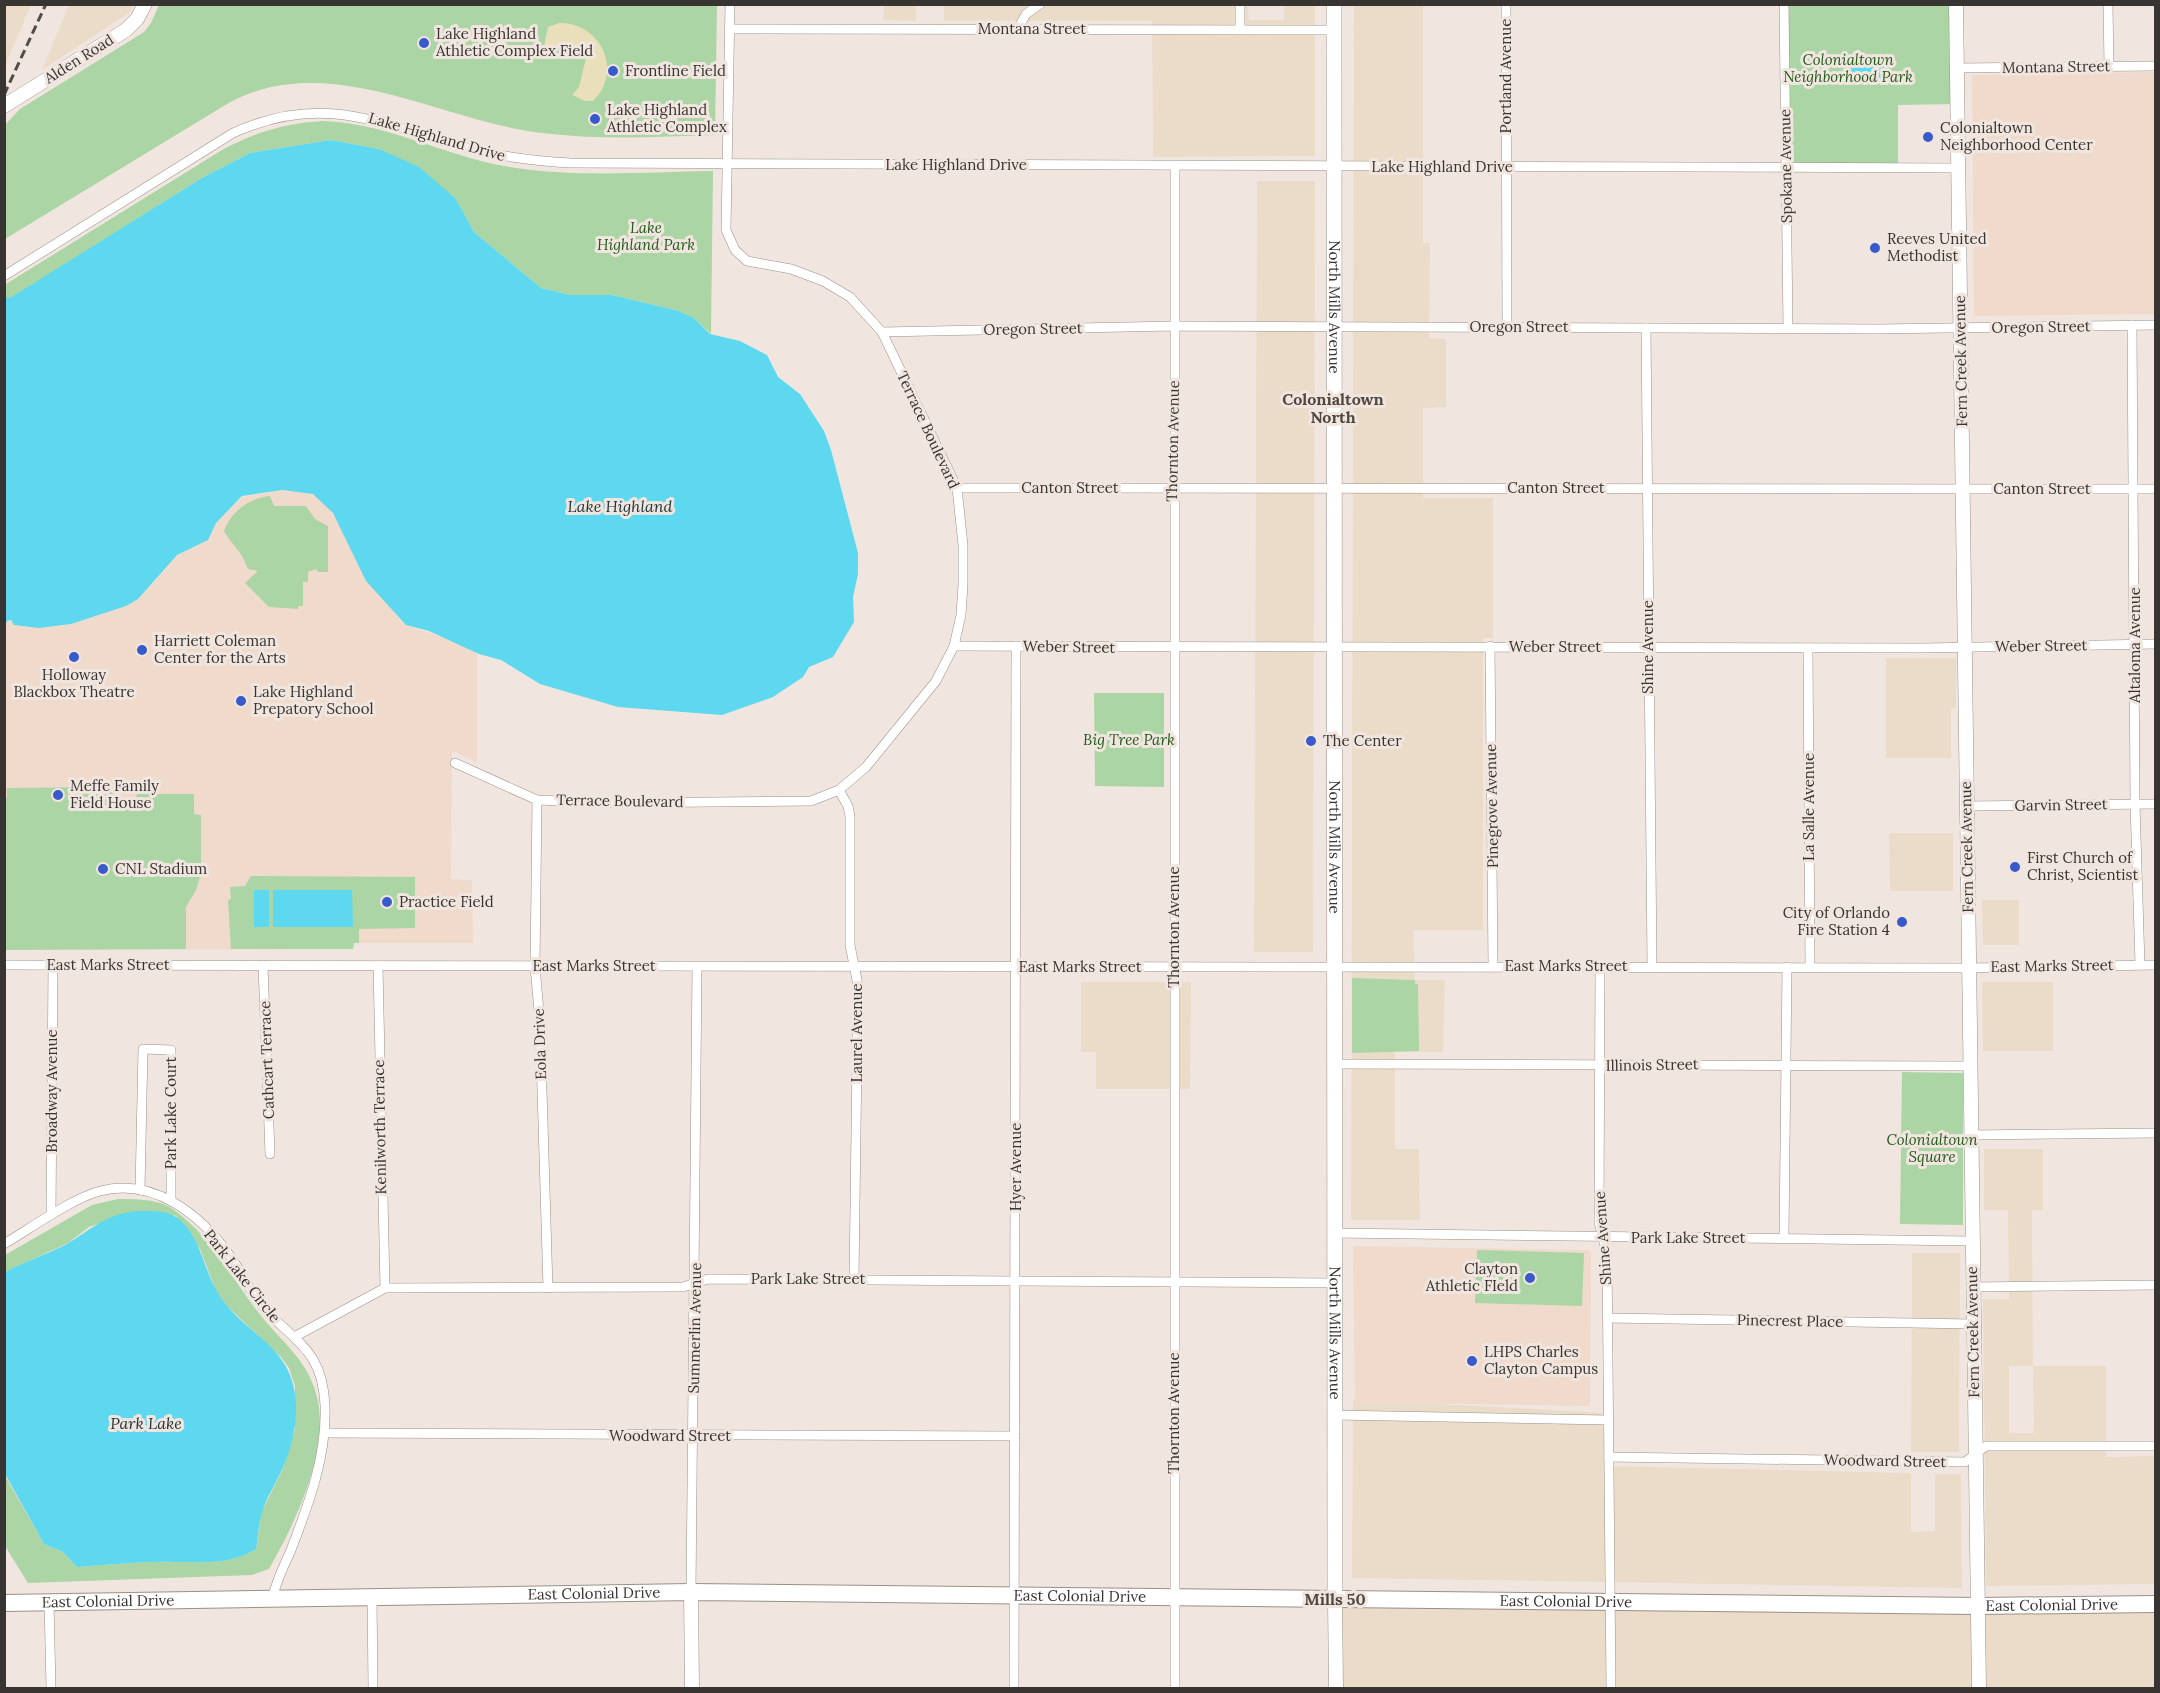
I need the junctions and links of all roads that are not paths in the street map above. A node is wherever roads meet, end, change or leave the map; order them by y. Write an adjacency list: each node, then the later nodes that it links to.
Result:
1 (145, 4): 17 (street, Alden Road)
2 (730, 4): 10 (street, Terrace Boulevard)
3 (1040, 4): 11 (street)
4 (1240, 4): 12 (street)
5 (1334, 4): 13 (main road, North Mills Avenue)
6 (1506, 4): 21 (street, Portland Avenue)
7 (1784, 4): 22 (street, Spokane Avenue)
8 (1956, 4): 16 (street, Fern Creek Avenue)
9 (2108, 4): 14 (street)
10 (731, 29): 11 (street, Montana Street); 18 (street, Terrace Boulevard)
11 (1018, 29): 12 (street, Montana Street)
12 (1240, 29): 13 (street, Montana Street)
13 (1334, 30): 20 (main road, North Mills Avenue)
14 (2109, 66): 15 (street, Montana Street); 16 (street, Montana Street)
15 (2156, 66)
16 (1957, 68): 23 (street, Fern Creek Avenue)
17 (4, 106)
18 (729, 163): 19 (street, Lake Highland Drive); 24 (street, Lake Highland Drive); 33 (street, Terrace Boulevard)
19 (1174, 166): 20 (street, Lake Highland Drive); 27 (street, Thornton Avenue)
20 (1334, 167): 21 (street, Lake Highland Drive); 28 (main road, North Mills Avenue)
21 (1506, 167): 22 (street, Lake Highland Drive); 29 (street, Portland Avenue)
22 (1787, 168): 23 (street, Lake Highland Drive); 31 (street, Spokane Avenue)
23 (1958, 168): 32 (street, Fern Creek Avenue)
24 (4, 276)
25 (2133, 325): 26 (street, Oregon Street); 32 (street, Oregon Street); 39 (street, Altaloma Avenue)
26 (2156, 325)
27 (1175, 326): 28 (street, Oregon Street); 33 (street, Oregon Street); 34 (street, Thornton Avenue)
28 (1335, 327): 29 (street, Oregon Street); 35 (main road, North Mills Avenue)
29 (1507, 327): 30 (street, Oregon Street)
30 (1646, 328): 31 (street, Oregon Street); 37 (street, Shine Avenue)
31 (1788, 328): 32 (street, Oregon Street)
32 (1961, 328): 38 (street, Fern Creek Avenue)
33 (882, 332): 36 (street, Terrace Boulevard)
34 (1173, 487): 35 (street, Canton Street); 36 (street, Canton Street); 48 (street, Thornton Avenue)
35 (1334, 487): 37 (street, Canton Street); 45 (main road, North Mills Avenue)
36 (957, 488): 43 (street, Terrace Boulevard)
37 (1648, 488): 38 (street, Canton Street); 47 (street, Shine Avenue)
38 (1963, 488): 39 (street, Canton Street); 50 (street, Fern Creek Avenue)
39 (2134, 489): 40 (street, Canton Street); 41 (street, Altaloma Avenue)
40 (2156, 489)
41 (2135, 644): 42 (street, Weber Street); 50 (street, Weber Street); 54 (street, Altaloma Avenue)
42 (2156, 644)
43 (954, 646): 44 (street, Weber Street); 52 (street, Terrace Boulevard)
44 (1016, 646): 48 (street, Weber Street); 68 (street, Hyer Avenue)
45 (1335, 646): 46 (street, Weber Street); 48 (street, Weber Street); 70 (main road, North Mills Avenue)
46 (1490, 646): 47 (street, Weber Street); 65 (street, Pinegrove Avenue)
47 (1648, 647): 49 (street, Weber Street); 66 (street, Shine Avenue)
48 (1174, 648): 69 (street, Thornton Avenue)
49 (1808, 648): 50 (street, Weber Street); 73 (street, La Salle Avenue)
50 (1965, 648): 56 (street, Fern Creek Avenue)
51 (454, 763): 53 (street, Terrace Boulevard)
52 (839, 790): 53 (street, Terrace Boulevard); 64 (street, Laurel Avenue)
53 (537, 800): 63 (street, Eola Drive)
54 (2135, 804): 55 (street, Garvin Street); 56 (street, Garvin Street); 59 (street, Altaloma Avenue)
55 (2156, 804)
56 (1966, 806): 74 (street, Fern Creek Avenue)
57 (4, 965): 61 (street, East Marks Street)
58 (263, 965): 61 (street, East Marks Street); 62 (street, East Marks Street); 81 (street, Cathcart Terrace)
59 (2140, 965): 60 (street, East Marks Street); 74 (street, East Marks Street)
60 (2156, 965)
61 (53, 966): 84 (street, Broadway Avenue)
62 (378, 966): 63 (street, East Marks Street); 97 (street, Kenilworth Terrace)
63 (535, 966): 67 (street, East Marks Street); 98 (street, Eola Drive)
64 (855, 966): 67 (street, East Marks Street); 68 (street, East Marks Street); 90 (street, Laurel Avenue)
65 (1493, 966): 70 (street, East Marks Street); 71 (street, East Marks Street)
66 (1652, 966): 71 (street, East Marks Street); 72 (street, East Marks Street)
67 (697, 967): 93 (street, Summerlin Avenue)
68 (1015, 967): 69 (street, East Marks Street); 91 (street, Hyer Avenue)
69 (1174, 967): 70 (street, East Marks Street); 92 (street, Thornton Avenue)
70 (1333, 967): 75 (main road, North Mills Avenue)
71 (1600, 967): 77 (street, Shine Avenue)
72 (1787, 967): 73 (street, East Marks Street); 76 (street)
73 (1810, 967): 74 (street, East Marks Street)
74 (1969, 968): 78 (street, Fern Creek Avenue)
75 (1334, 1064): 77 (street, Illinois Street); 85 (main road, North Mills Avenue)
76 (1785, 1064): 77 (street, Illinois Street); 78 (street, Illinois Street); 86 (street)
77 (1600, 1066): 87 (street, Shine Avenue)
78 (1969, 1066): 80 (street, Fern Creek Avenue)
79 (2156, 1133): 80 (street)
80 (1970, 1135): 88 (street, Fern Creek Avenue)
81 (270, 1154)
82 (140, 1190): 83 (street, Park Lake Circle); 83 (street, Park Lake Court); 84 (street, Park Lake Circle)
83 (171, 1200): 101 (street, Park Lake Circle)
84 (51, 1215): 89 (street, Park Lake Circle)
85 (1334, 1233): 87 (street, Park Lake Street); 94 (main road, North Mills Avenue)
86 (1784, 1237): 87 (street, Park Lake Street); 88 (street, Park Lake Street)
87 (1602, 1238): 99 (street, Shine Avenue)
88 (1971, 1241): 96 (street, Fern Creek Avenue)
89 (4, 1244)
90 (854, 1279): 91 (street, Park Lake Street); 93 (street, Park Lake Street)
91 (1016, 1280): 92 (street, Park Lake Street); 105 (street, Hyer Avenue)
92 (1174, 1281): 94 (street, Park Lake Street); 114 (street, Thornton Avenue)
93 (696, 1283): 98 (street, Park Lake Street); 106 (street, Summerlin Avenue)
94 (1334, 1283): 102 (main road, North Mills Avenue)
95 (2156, 1285): 96 (street)
96 (1973, 1287): 100 (street, Fern Creek Avenue)
97 (385, 1288): 98 (street, Park Lake Street); 101 (street, Park Lake Street)
98 (548, 1288)
99 (1608, 1318): 100 (street, Pinecrest Place); 103 (street, Shine Avenue)
100 (1972, 1324): 108 (street, Fern Creek Avenue)
101 (296, 1336): 104 (street, Park Lake Circle)
102 (1334, 1415): 103 (street); 115 (main road, North Mills Avenue)
103 (1608, 1420): 109 (street, Shine Avenue)
104 (325, 1433): 106 (street, Woodward Street); 113 (street, Park Lake Circle)
105 (1014, 1436): 106 (street, Woodward Street); 112 (street, Hyer Avenue)
106 (693, 1437): 110 (street, Summerlin Avenue)
107 (2156, 1446): 108 (street, Woodward Street)
108 (1975, 1454): 109 (street, Woodward Street); 120 (street, Fern Creek Avenue)
109 (1609, 1457): 117 (street, Shine Avenue)
110 (691, 1592): 111 (highway, East Colonial Drive); 112 (highway, East Colonial Drive); 123 (street, Summerlin Avenue)
111 (372, 1595): 113 (highway, East Colonial Drive); 122 (street)
112 (1013, 1595): 114 (highway, East Colonial Drive); 124 (street, Hyer Avenue)
113 (273, 1596): 116 (highway, East Colonial Drive)
114 (1174, 1597): 115 (highway, East Colonial Drive); 125 (street, Thornton Avenue)
115 (1335, 1600): 117 (highway, East Colonial Drive); 126 (street, North Mills Avenue)
116 (49, 1602): 118 (highway, East Colonial Drive); 121 (street)
117 (1611, 1602): 120 (highway, East Colonial Drive); 127 (street, Shine Avenue)
118 (4, 1603)
119 (2156, 1604): 120 (highway, East Colonial Drive)
120 (1978, 1606): 128 (street, Fern Creek Avenue)
121 (51, 1689)
122 (372, 1689)
123 (692, 1689)
124 (1014, 1689)
125 (1175, 1689)
126 (1336, 1689)
127 (1611, 1689)
128 (1979, 1689)

